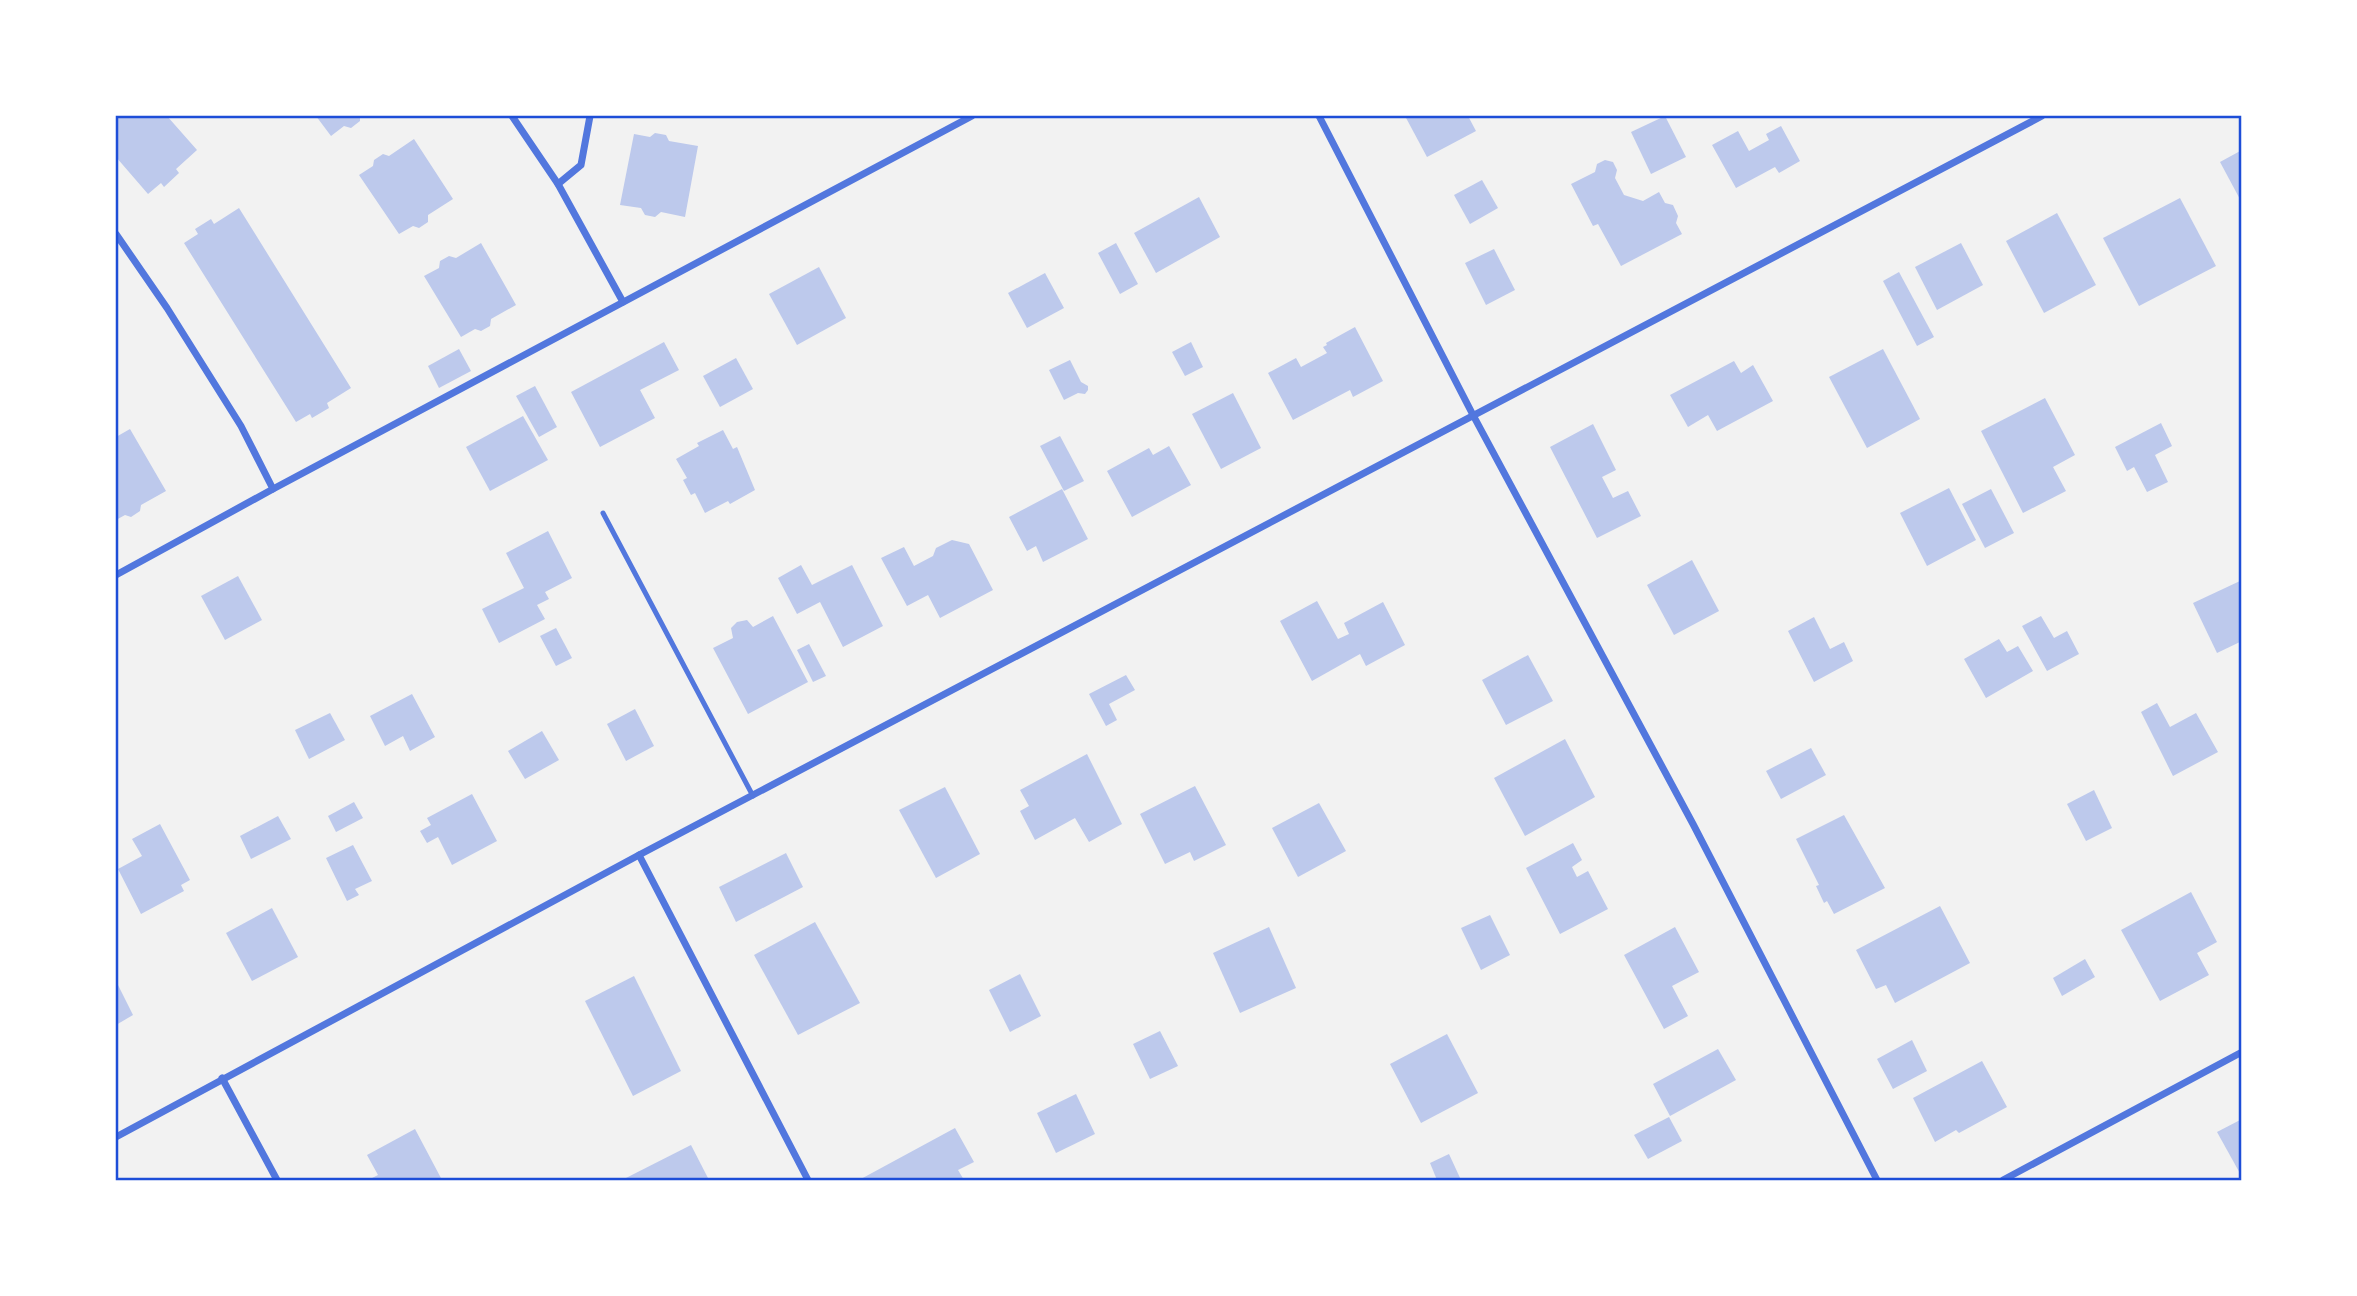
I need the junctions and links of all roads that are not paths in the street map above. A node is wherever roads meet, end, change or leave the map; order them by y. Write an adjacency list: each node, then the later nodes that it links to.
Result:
1 (512, 116): 6 (street)
2 (590, 116): 6 (street)
3 (972, 116): 8 (street)
4 (1319, 116): 9 (street)
5 (2042, 116): 9 (street)
6 (558, 184): 8 (street)
7 (116, 234): 10 (street)
8 (623, 302): 10 (street)
9 (1473, 415): 13 (street); 20 (street)
10 (272, 489): 12 (street)
11 (603, 513): 13 (lane)
12 (116, 575)
13 (753, 796): 14 (street)
14 (639, 855): 16 (street); 19 (street)
15 (2242, 1052): 21 (street)
16 (222, 1078): 17 (street); 18 (street)
17 (116, 1137)
18 (277, 1181)
19 (808, 1181)
20 (1877, 1181)
21 (2003, 1181)

